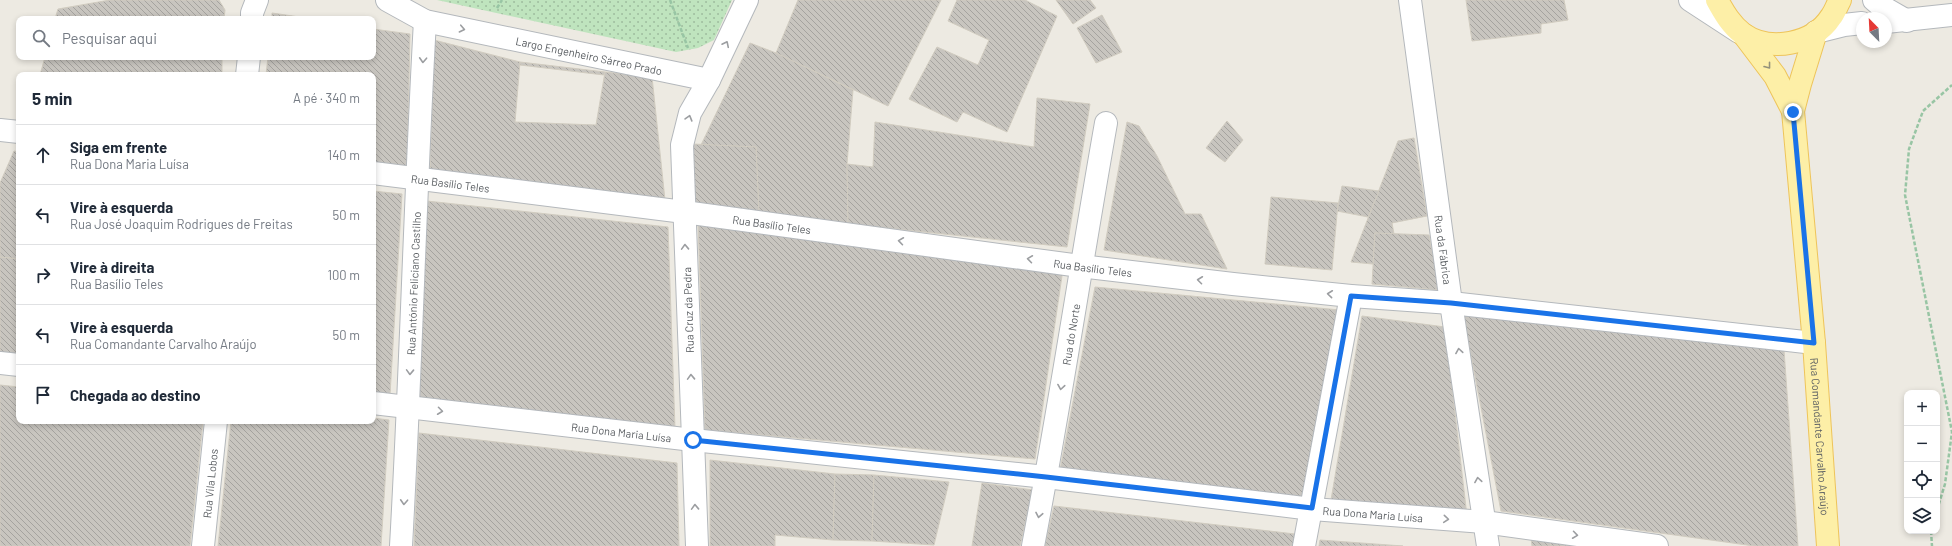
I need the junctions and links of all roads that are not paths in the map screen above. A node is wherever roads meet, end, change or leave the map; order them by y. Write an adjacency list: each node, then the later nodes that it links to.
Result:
1 (387, 0): 9 (street, Largo Engenheiro Sárreo Prado)
2 (748, 0): 16 (street, one-way to 2)
3 (1410, 0): 26 (street, Rua da Fábrica)
4 (1690, 0): 13 (street)
5 (1717, 0): 13 (main road)
6 (1840, 0): 12 (main road)
7 (1874, 0): 10 (street)
8 (1952, 16): 10 (street)
9 (425, 21): 16 (street, Largo Engenheiro Sárreo Prado, one-way to 16); 22 (street, Rua António Feliciano Castilho, one-way to 22)
10 (1897, 21)
11 (1856, 24): 12 (street)
12 (1816, 32): 13 (main road); 17 (main road)
13 (1744, 35): 17 (main road, one-way to 17)
14 (249, 60): 15 (street)
15 (248, 72)
16 (709, 80): 23 (street, Rua Cruz da Pedra, one-way to 16)
17 (1793, 112): 27 (main road, Rua Comandante Carvalho Araújo)
18 (1106, 123): 24 (street, Rua do Norte)
19 (0, 130): 20 (street)
20 (16, 132)
21 (376, 174): 22 (street, Rua Basílio Teles)
22 (416, 178): 23 (street, Rua Basílio Teles); 31 (street, Rua António Feliciano Castilho, one-way to 31)
23 (684, 212): 24 (street, Rua Basílio Teles, one-way to 23); 33 (street, Rua Cruz da Pedra, one-way to 23)
24 (1080, 266): 25 (street, Rua Basílio Teles, one-way to 24); 34 (street, Rua do Norte, one-way to 34)
25 (1351, 296): 26 (street, Rua Basílio Teles); 35 (street)
26 (1451, 303): 27 (street, Rua Basílio Teles); 36 (street, Rua da Fábrica, one-way to 26)
27 (1814, 343): 44 (main road, Rua Comandante Carvalho Araújo)
28 (0, 363): 29 (street)
29 (16, 365)
30 (376, 403): 31 (street, Rua Dona Maria Luísa)
31 (409, 407): 33 (street, Rua Dona Maria Luísa, one-way to 33); 38 (street, Rua António Feliciano Castilho, one-way to 38)
32 (216, 424): 37 (street, Rua Vila Lobos)
33 (693, 440): 34 (street, Rua Dona Maria Luísa); 39 (street, Rua Cruz da Pedra, one-way to 33)
34 (1046, 477): 35 (street, Rua Dona Maria Luísa); 40 (street, Rua do Norte, one-way to 40)
35 (1312, 508): 36 (street, Rua Dona Maria Luísa, one-way to 36); 41 (street)
36 (1484, 522): 42 (street, Rua da Fábrica); 43 (street, Rua Dona Maria Luísa, one-way to 43)
37 (203, 546)
38 (401, 546)
39 (697, 546)
40 (1033, 546)
41 (1304, 546)
42 (1488, 546)
43 (1657, 546)
44 (1828, 546)

